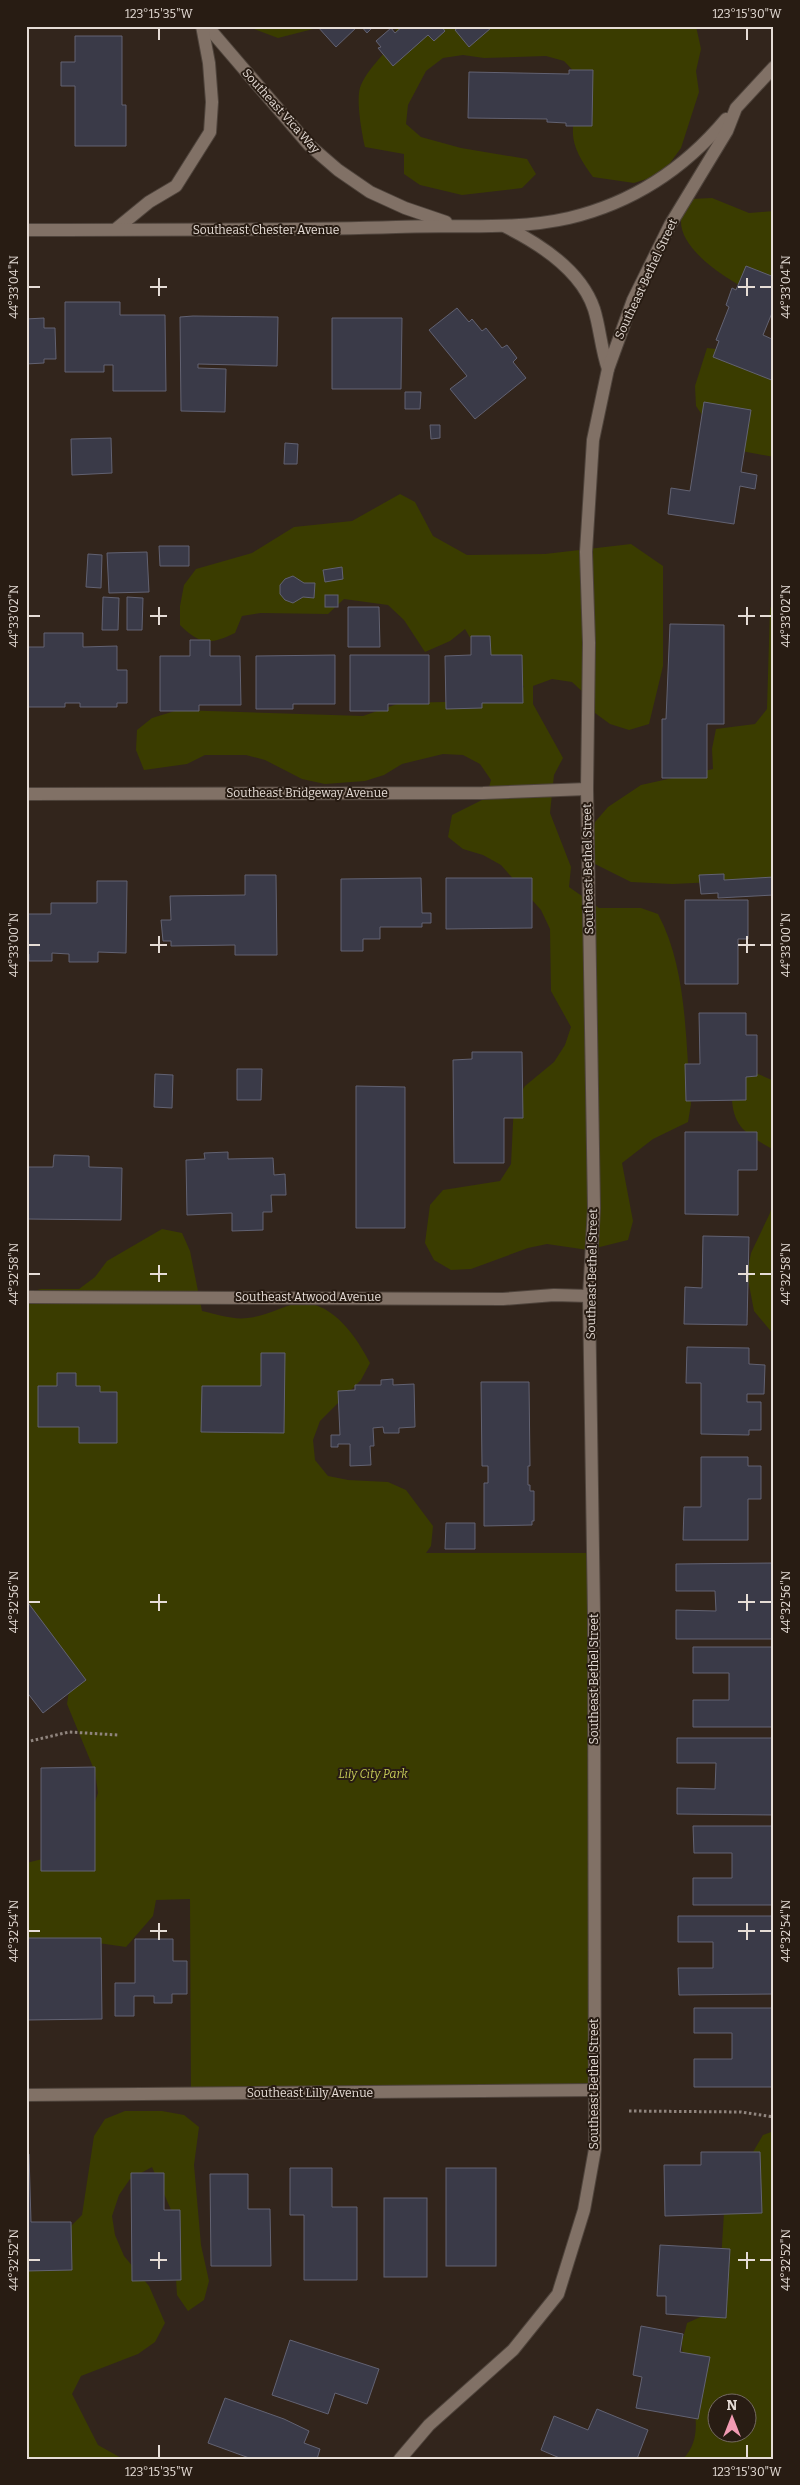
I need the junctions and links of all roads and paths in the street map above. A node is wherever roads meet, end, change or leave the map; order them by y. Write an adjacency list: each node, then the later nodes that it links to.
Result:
1 (202, 26): 7 (street)
2 (207, 26): 5 (street, Southeast Vica Way)
3 (774, 68): 4 (street, Southeast Bethel Street)
4 (736, 108): 5 (street, Southeast Chester Avenue); 8 (street, Southeast Bethel Street)
5 (506, 226): 7 (street, Southeast Chester Avenue); 8 (street)
6 (26, 230): 7 (street, Southeast Chester Avenue)
7 (116, 230)
8 (608, 369): 9 (street, Southeast Bethel Street)
9 (587, 789): 10 (street, Southeast Bridgeway Avenue); 11 (street, Southeast Bethel Street)
10 (26, 794)
11 (589, 1296): 12 (street, Southeast Atwood Avenue); 15 (street, Southeast Bethel Street)
12 (26, 1297)
13 (118, 1735): 14 (path)
14 (26, 1742)
15 (594, 2090): 16 (street, Southeast Lilly Avenue); 19 (street, Southeast Bethel Street)
16 (26, 2095)
17 (629, 2111): 18 (path)
18 (774, 2117)
19 (400, 2459)

